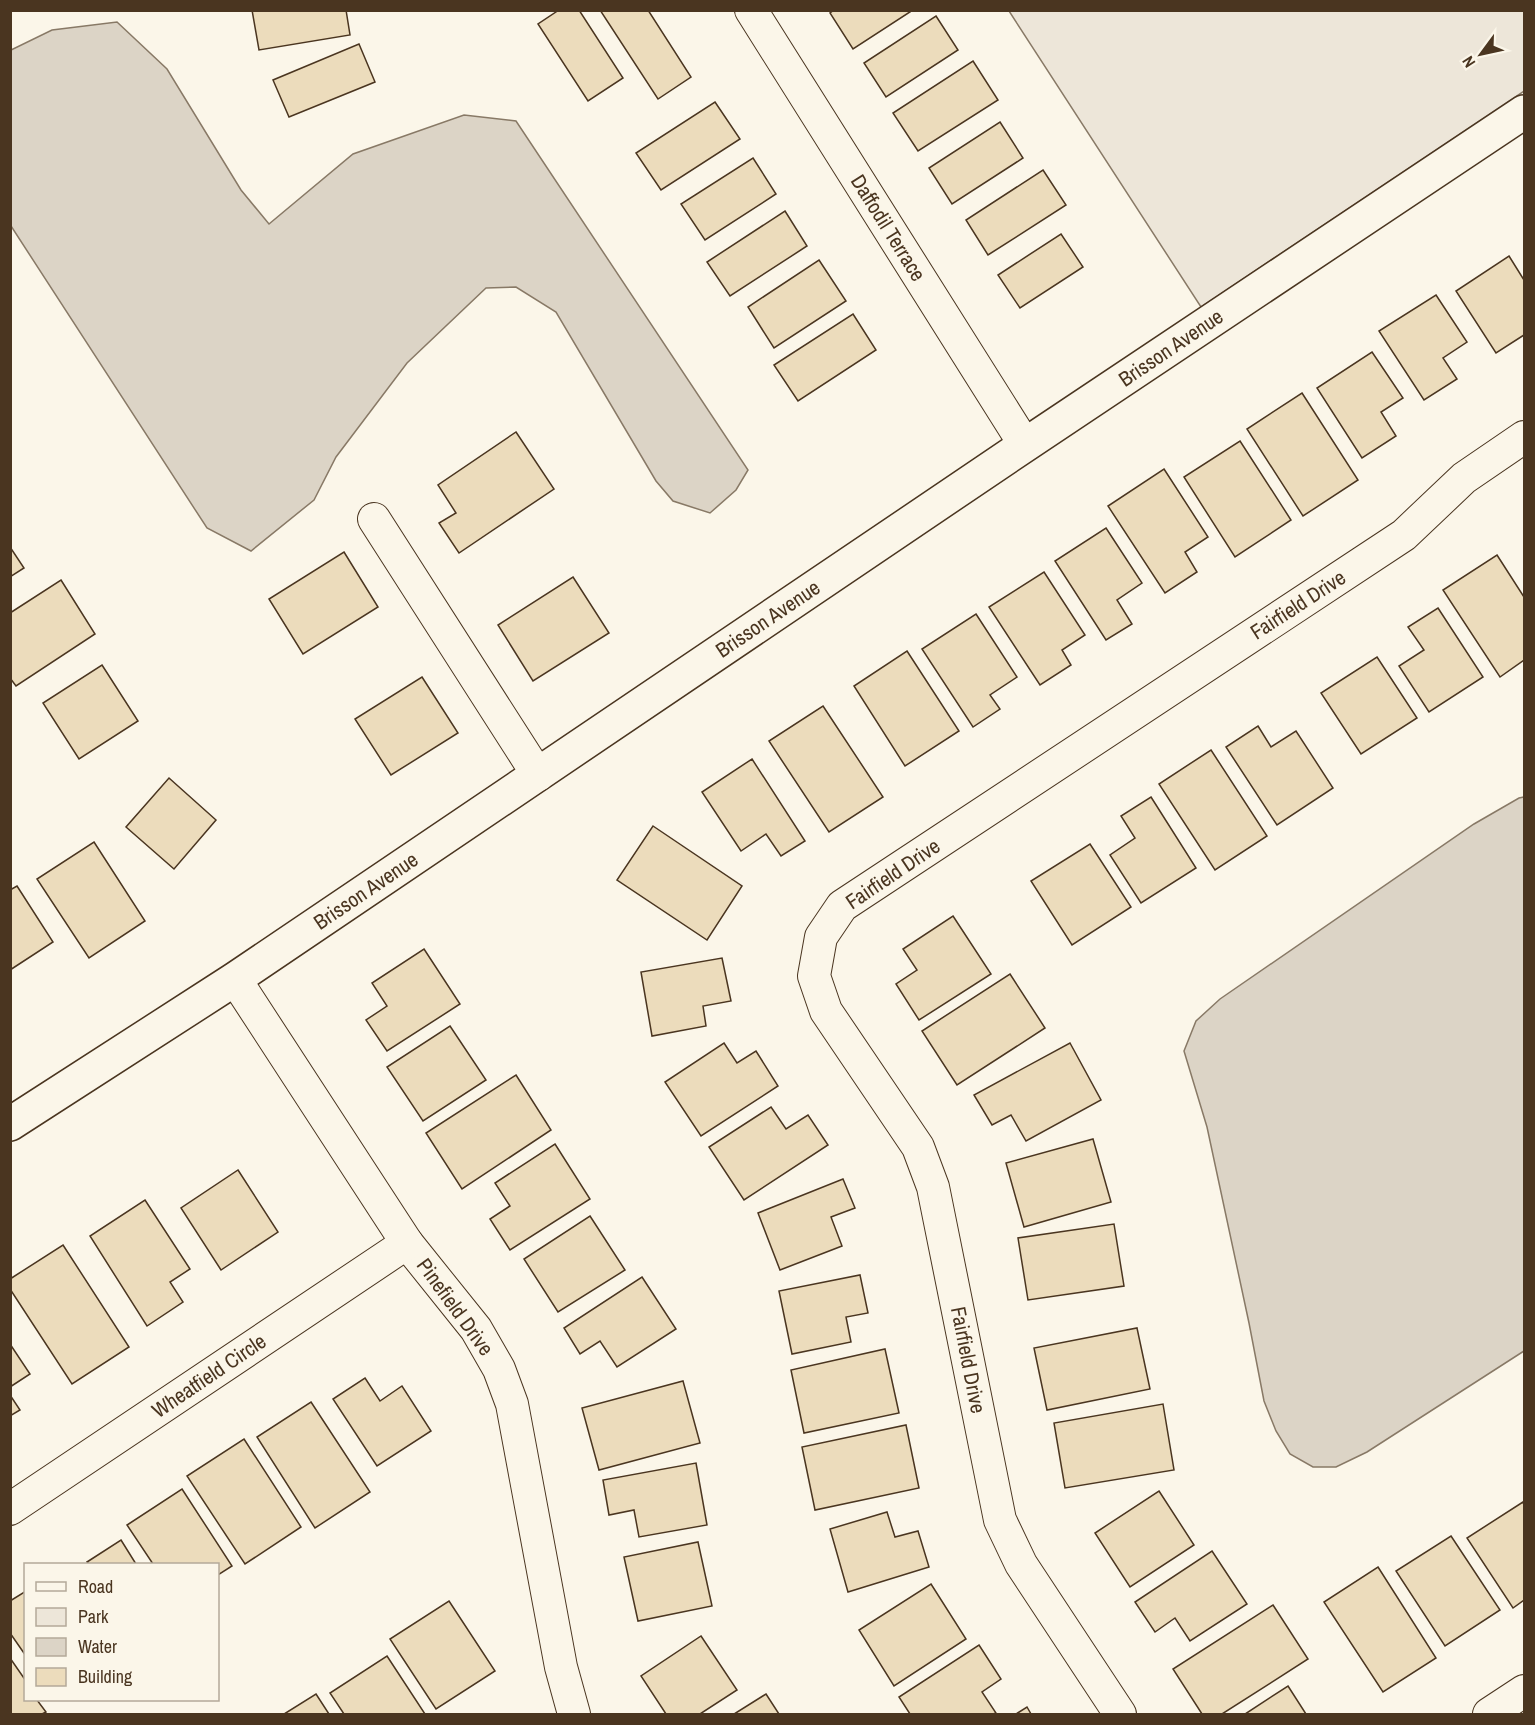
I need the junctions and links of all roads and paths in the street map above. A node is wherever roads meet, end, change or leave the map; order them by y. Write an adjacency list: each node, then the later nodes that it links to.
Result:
1 (751, 10): 4 (street, Daffodil Terrace)
2 (1524, 112): 4 (street, Brisson Avenue)
3 (1524, 437): 13 (street, Fairfield Drive)
4 (1025, 445): 6 (street, Brisson Avenue)
5 (374, 519): 6 (street)
6 (538, 775): 7 (street, Brisson Avenue)
7 (235, 980): 8 (street, Brisson Avenue); 9 (street, Pinefield Drive)
8 (10, 1124)
9 (407, 1243): 10 (street, Wheatfield Circle); 12 (street, Pinefield Drive)
10 (10, 1509)
11 (1524, 1691): 14 (street)
12 (574, 1714)
13 (1120, 1714)
14 (1488, 1714)

